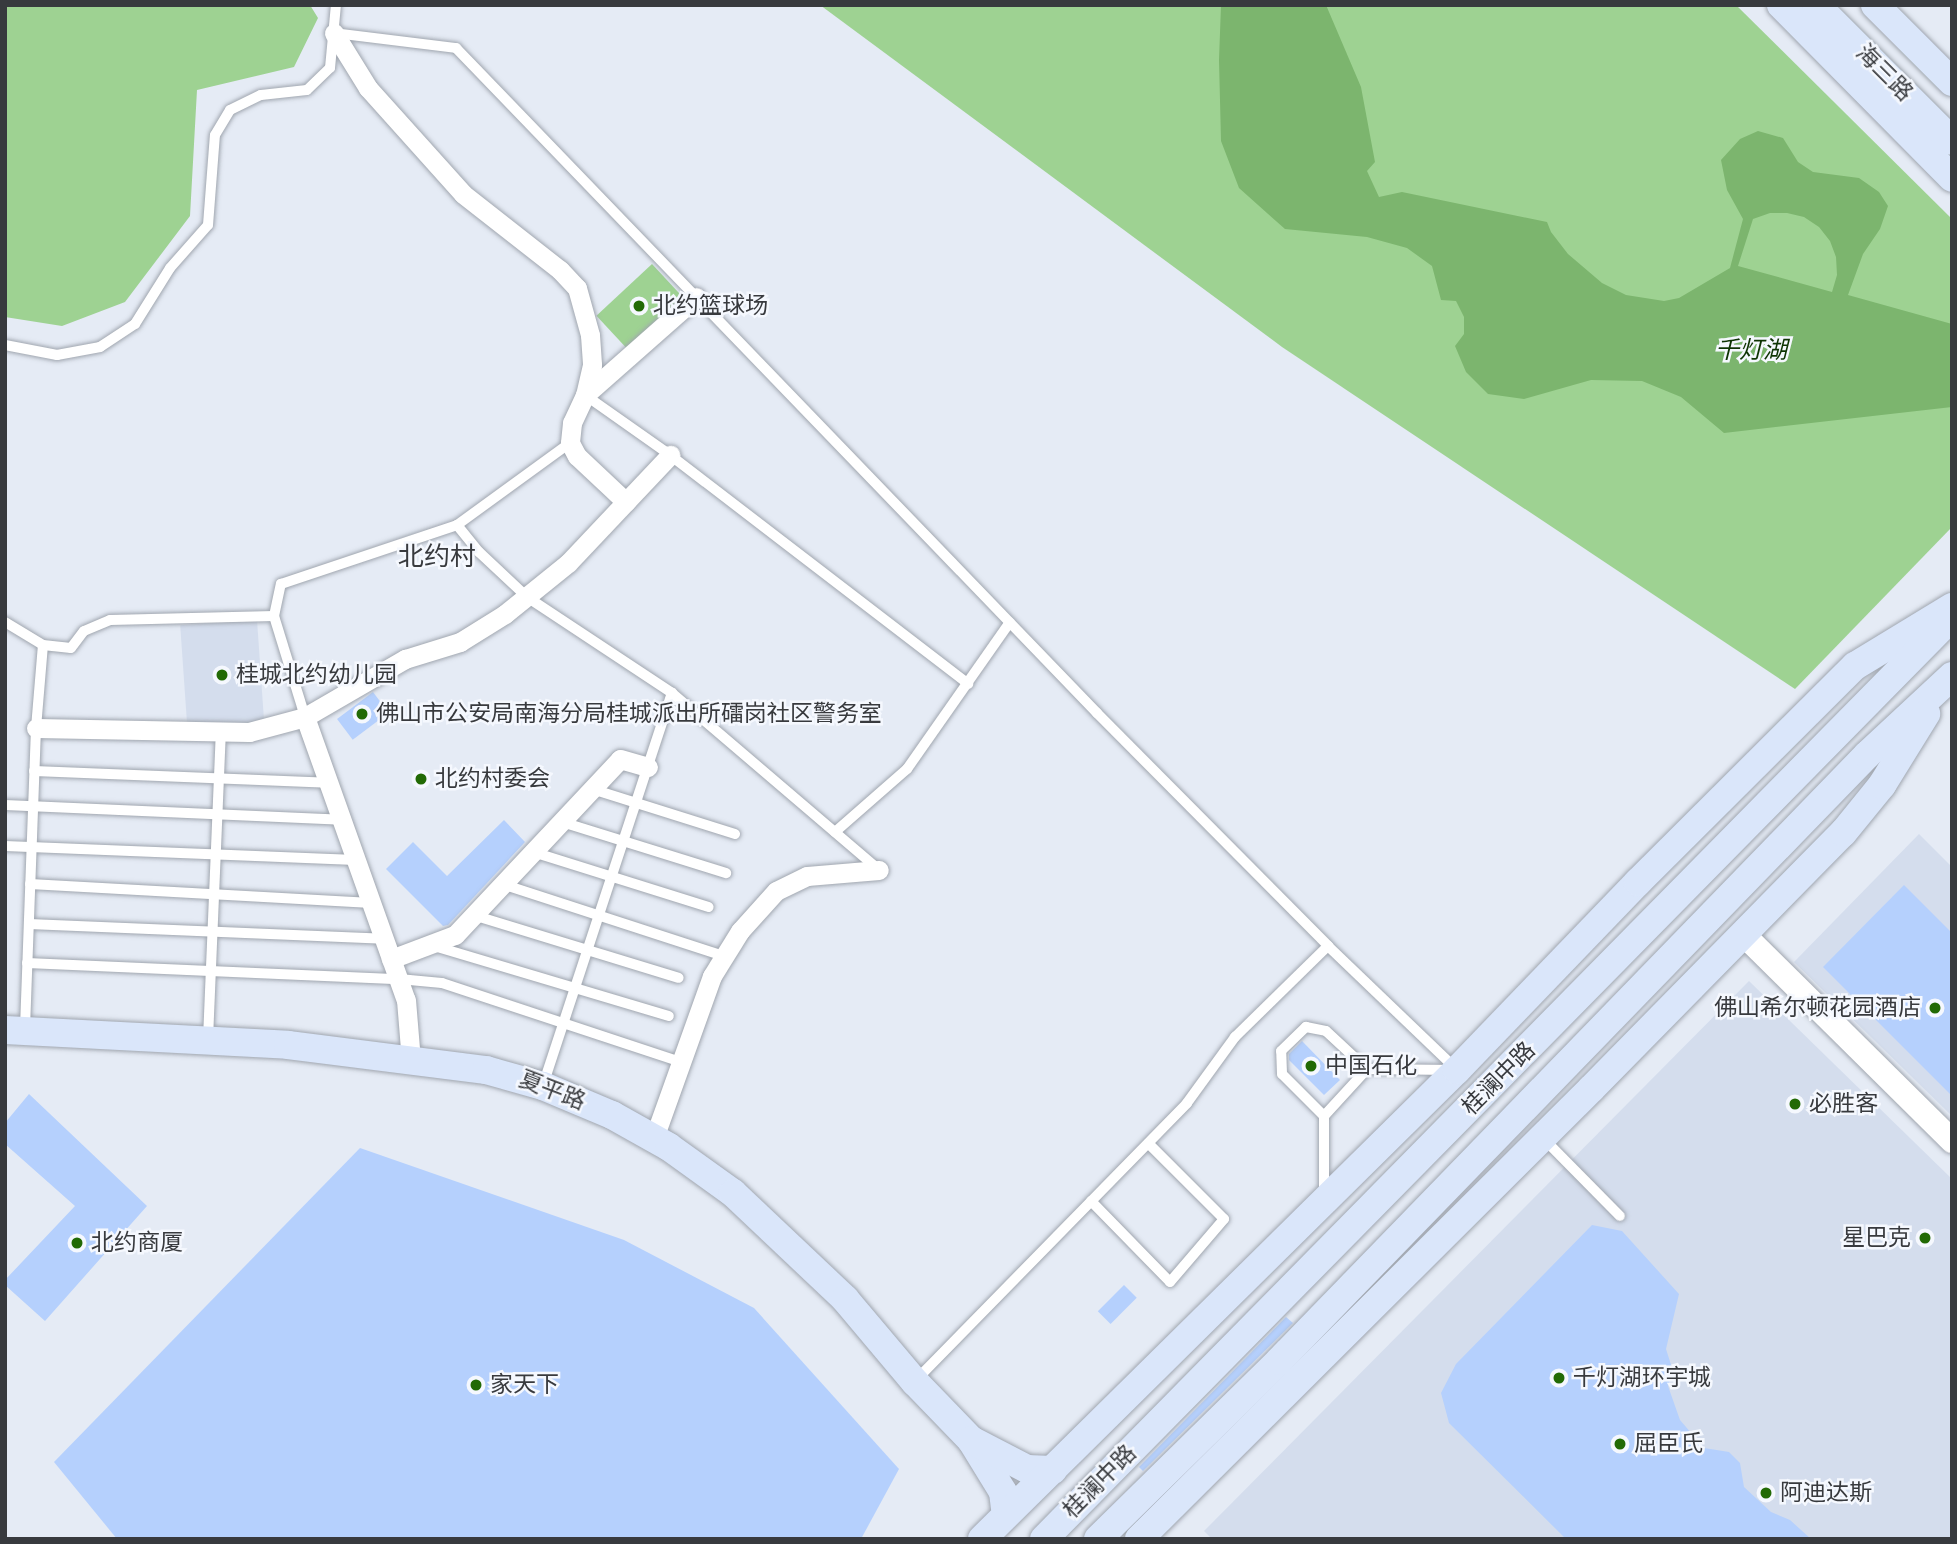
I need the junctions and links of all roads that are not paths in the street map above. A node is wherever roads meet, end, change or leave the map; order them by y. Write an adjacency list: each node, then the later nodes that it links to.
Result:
1 (337, 5): 6 (lane)
2 (1781, 5): 10 (main road)
3 (1816, 5): 9 (main road, 海三路)
4 (1842, 5): 8 (main road, 海三路)
5 (1875, 5): 7 (main road)
6 (334, 33): 11 (lane); 12 (lane); 13 (street)
7 (1952, 82)
8 (1952, 116)
9 (1952, 141)
10 (1952, 178)
11 (696, 297): 13 (street); 23 (lane)
12 (5, 345)
13 (585, 395): 14 (street); 15 (lane)
14 (570, 443): 16 (street); 17 (lane)
15 (670, 455): 16 (street); 26 (lane)
16 (626, 502): 18 (street)
17 (457, 525): 18 (lane); 20 (lane)
18 (527, 597): 27 (lane); 28 (street)
19 (1952, 607): 81 (main road)
20 (274, 616): 24 (lane); 28 (lane)
21 (1952, 618): 91 (main road, 桂澜中路)
22 (5, 622): 24 (lane)
23 (1010, 622): 26 (lane); 65 (lane)
24 (43, 645): 29 (lane)
25 (1948, 680): 62 (main road); 92 (main road, 桂澜中路)
26 (968, 684): 42 (lane)
27 (672, 693): 31 (lane); 42 (lane)
28 (305, 717): 30 (street); 34 (street)
29 (36, 728): 30 (street); 32 (lane)
30 (221, 732): 33 (lane)
31 (648, 767): 35 (street); 36 (lane)
32 (34, 771): 33 (lane); 38 (lane)
33 (219, 779): 34 (lane); 39 (lane)
34 (328, 783): 40 (street)
35 (592, 789): 36 (lane); 41 (street)
36 (636, 803): 43 (lane); 44 (lane)
37 (5, 805): 38 (lane)
38 (33, 807): 39 (lane); 46 (lane)
39 (218, 815): 40 (lane); 48 (lane)
40 (342, 820): 49 (street)
41 (562, 821): 44 (lane); 47 (street)
42 (835, 832): 50 (lane)
43 (735, 834)
44 (624, 841): 51 (lane); 52 (lane)
45 (5, 846): 46 (lane)
46 (32, 847): 48 (lane); 53 (lane)
47 (533, 852): 52 (lane); 54 (street)
48 (216, 855): 49 (lane); 55 (lane)
49 (356, 860): 56 (street)
50 (879, 870): 67 (street)
51 (726, 873)
52 (612, 877): 57 (lane); 59 (lane)
53 (30, 884): 55 (lane); 60 (lane)
54 (502, 884): 58 (street); 59 (lane)
55 (214, 894): 56 (lane); 61 (lane)
56 (371, 903): 63 (street)
57 (709, 907)
58 (473, 915): 64 (street); 66 (lane)
59 (599, 916): 66 (lane); 67 (lane)
60 (29, 924): 61 (lane); 69 (lane)
61 (212, 931): 63 (lane); 70 (lane)
62 (1744, 935): 85 (main road); 86 (street)
63 (384, 939): 68 (street)
64 (428, 945): 68 (street); 73 (lane)
65 (1328, 946): 81 (lane); 87 (lane)
66 (588, 950): 71 (lane); 73 (lane)
67 (724, 956): 79 (street)
68 (391, 959): 72 (street)
69 (27, 963): 70 (lane); 76 (lane)
70 (211, 971): 72 (lane); 77 (lane)
71 (679, 978)
72 (399, 979): 75 (lane); 78 (street)
73 (575, 988): 74 (lane); 75 (lane)
74 (669, 1016)
75 (564, 1024): 79 (lane); 82 (lane)
76 (15, 1030): 77 (main road, 夏平路)
77 (208, 1041): 78 (main road, 夏平路)
78 (411, 1061): 82 (main road, 夏平路)
79 (681, 1062): 84 (street)
80 (1367, 1069): 81 (lane); 83 (lane); 83 (lane)
81 (1457, 1070): 89 (main road)
82 (543, 1086): 84 (main road, 夏平路)
83 (1324, 1116): 89 (lane)
84 (654, 1138): 93 (main road, 夏平路)
85 (1542, 1138): 90 (lane); 97 (main road)
86 (1952, 1142)
87 (1148, 1143): 88 (lane); 88 (lane)
88 (1091, 1201): 93 (lane)
89 (1324, 1202): 94 (main road)
90 (1620, 1216)
91 (1252, 1330): 94 (main road); 101 (main road, 桂澜中路)
92 (1279, 1361): 97 (main road); 102 (main road, 桂澜中路)
93 (915, 1382): 95 (main road, 夏平路)
94 (1137, 1387): 96 (main road)
95 (971, 1440): 96 (main road, 夏平路); 98 (main road, 夏平路)
96 (1054, 1469): 98 (main road)
97 (1203, 1475): 99 (main road)
98 (1006, 1515): 100 (main road)
99 (1140, 1538)
100 (982, 1539)
101 (1044, 1539)
102 (1098, 1539)

